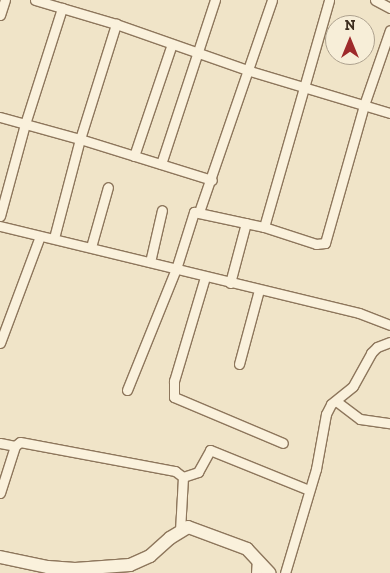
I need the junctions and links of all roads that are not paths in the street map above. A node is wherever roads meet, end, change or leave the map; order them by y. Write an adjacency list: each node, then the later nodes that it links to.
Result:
1 (5, 0): 9 (street)
2 (35, 0): 7 (street)
3 (215, 0): 13 (street)
4 (272, 0): 14 (street)
5 (329, 0): 15 (street)
6 (375, 0): 8 (street)
7 (62, 8): 10 (street); 19 (street)
8 (390, 8)
9 (0, 15)
10 (116, 24): 12 (street); 20 (street)
11 (390, 30): 16 (street)
12 (172, 44): 13 (street); 21 (street)
13 (198, 53): 14 (street); 22 (street)
14 (250, 71): 15 (street); 23 (street)
15 (303, 86): 16 (street); 30 (street)
16 (364, 105): 17 (street); 30 (street)
17 (390, 113)
18 (0, 117): 19 (street)
19 (25, 124): 20 (street); 27 (street)
20 (80, 139): 21 (street); 32 (street)
21 (134, 156): 22 (street)
22 (161, 164): 23 (street)
23 (212, 180): 26 (street)
24 (108, 187): 33 (street)
25 (162, 210): 34 (street)
26 (199, 212): 28 (street); 35 (street)
27 (0, 216)
28 (246, 223): 30 (street); 37 (street)
29 (0, 226): 31 (street)
30 (264, 227)
31 (40, 236): 32 (street); 41 (street)
32 (54, 238): 33 (street)
33 (91, 247): 34 (street)
34 (150, 262): 35 (street)
35 (176, 269): 36 (street); 43 (street)
36 (206, 277): 37 (street); 47 (street)
37 (230, 283): 38 (street)
38 (259, 290): 39 (street); 42 (street)
39 (390, 324)
40 (390, 342): 44 (street)
41 (0, 343)
42 (239, 364)
43 (126, 390)
44 (336, 401): 45 (street); 50 (street)
45 (390, 423)
46 (0, 442): 48 (street)
47 (283, 443)
48 (15, 446): 49 (street); 51 (street)
49 (183, 477): 50 (street); 52 (street)
50 (309, 490): 58 (street)
51 (0, 493)
52 (180, 531): 54 (main road); 55 (main road)
53 (0, 557): 56 (main road)
54 (256, 567): 57 (main road)
55 (129, 569): 56 (main road)
56 (47, 570)
57 (269, 573)
58 (285, 573)

